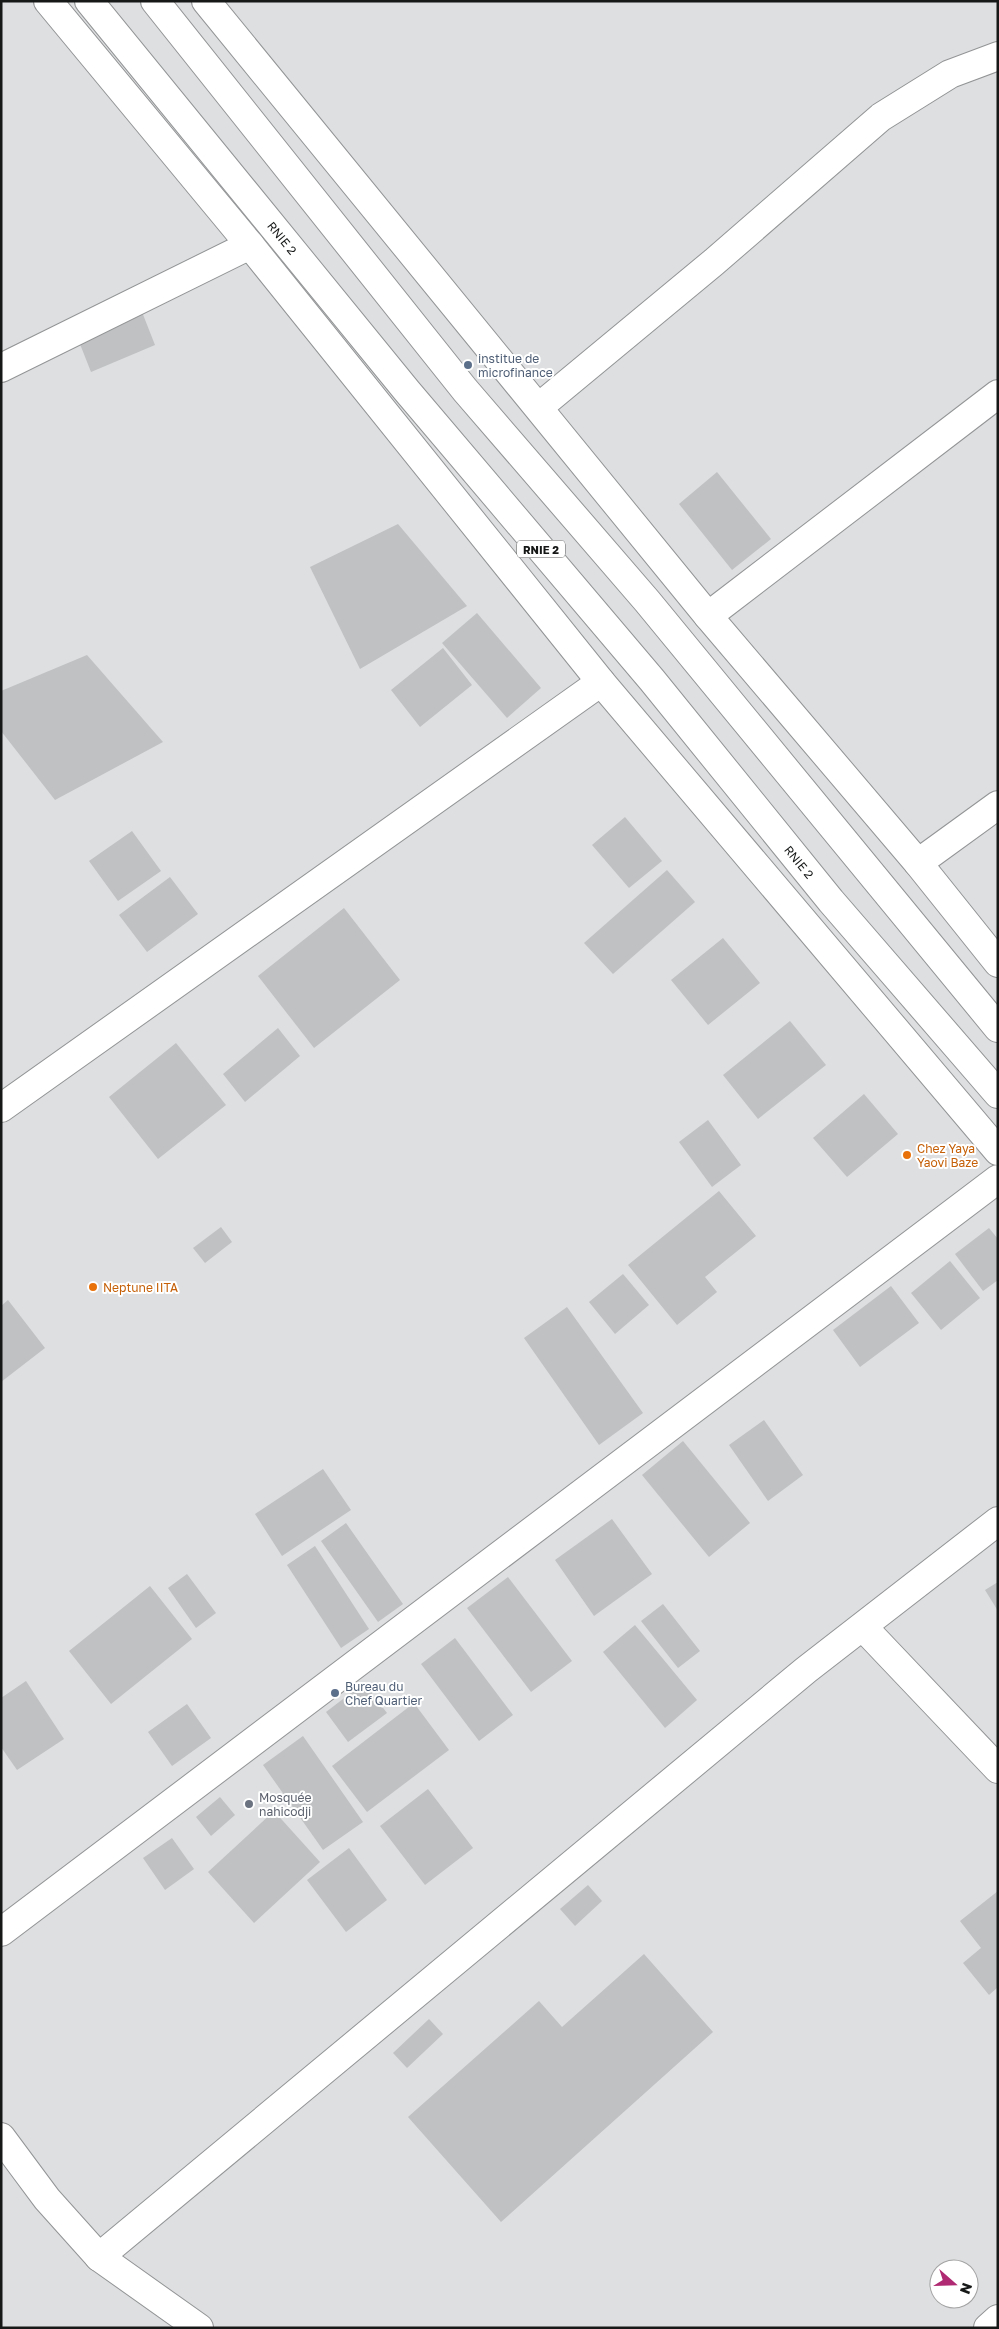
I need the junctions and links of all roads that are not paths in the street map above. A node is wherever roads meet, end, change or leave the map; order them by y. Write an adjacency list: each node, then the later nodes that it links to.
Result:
1 (48, 1): 6 (main road)
2 (89, 1): 16 (main road, RNIE 2 / RNIE 2)
3 (155, 1): 15 (main road)
4 (206, 1): 9 (main road)
5 (998, 56): 9 (main road)
6 (250, 245): 7 (main road); 11 (main road)
7 (1, 368)
8 (998, 394): 10 (main road)
9 (539, 407): 10 (main road)
10 (708, 616): 13 (main road)
11 (602, 682): 17 (main road); 18 (main road)
12 (998, 805): 13 (main road)
13 (918, 863): 14 (main road)
14 (998, 963)
15 (998, 1028)
16 (998, 1094)
17 (1, 1108)
18 (998, 1150)
19 (998, 1179): 23 (main road)
20 (998, 1521): 21 (main road)
21 (863, 1627): 22 (main road); 25 (main road)
22 (998, 1769)
23 (1, 1932)
24 (1, 2136): 25 (main road)
25 (99, 2257): 27 (main road)
26 (998, 2319): 28 (main road)
27 (199, 2328)
28 (988, 2328)

